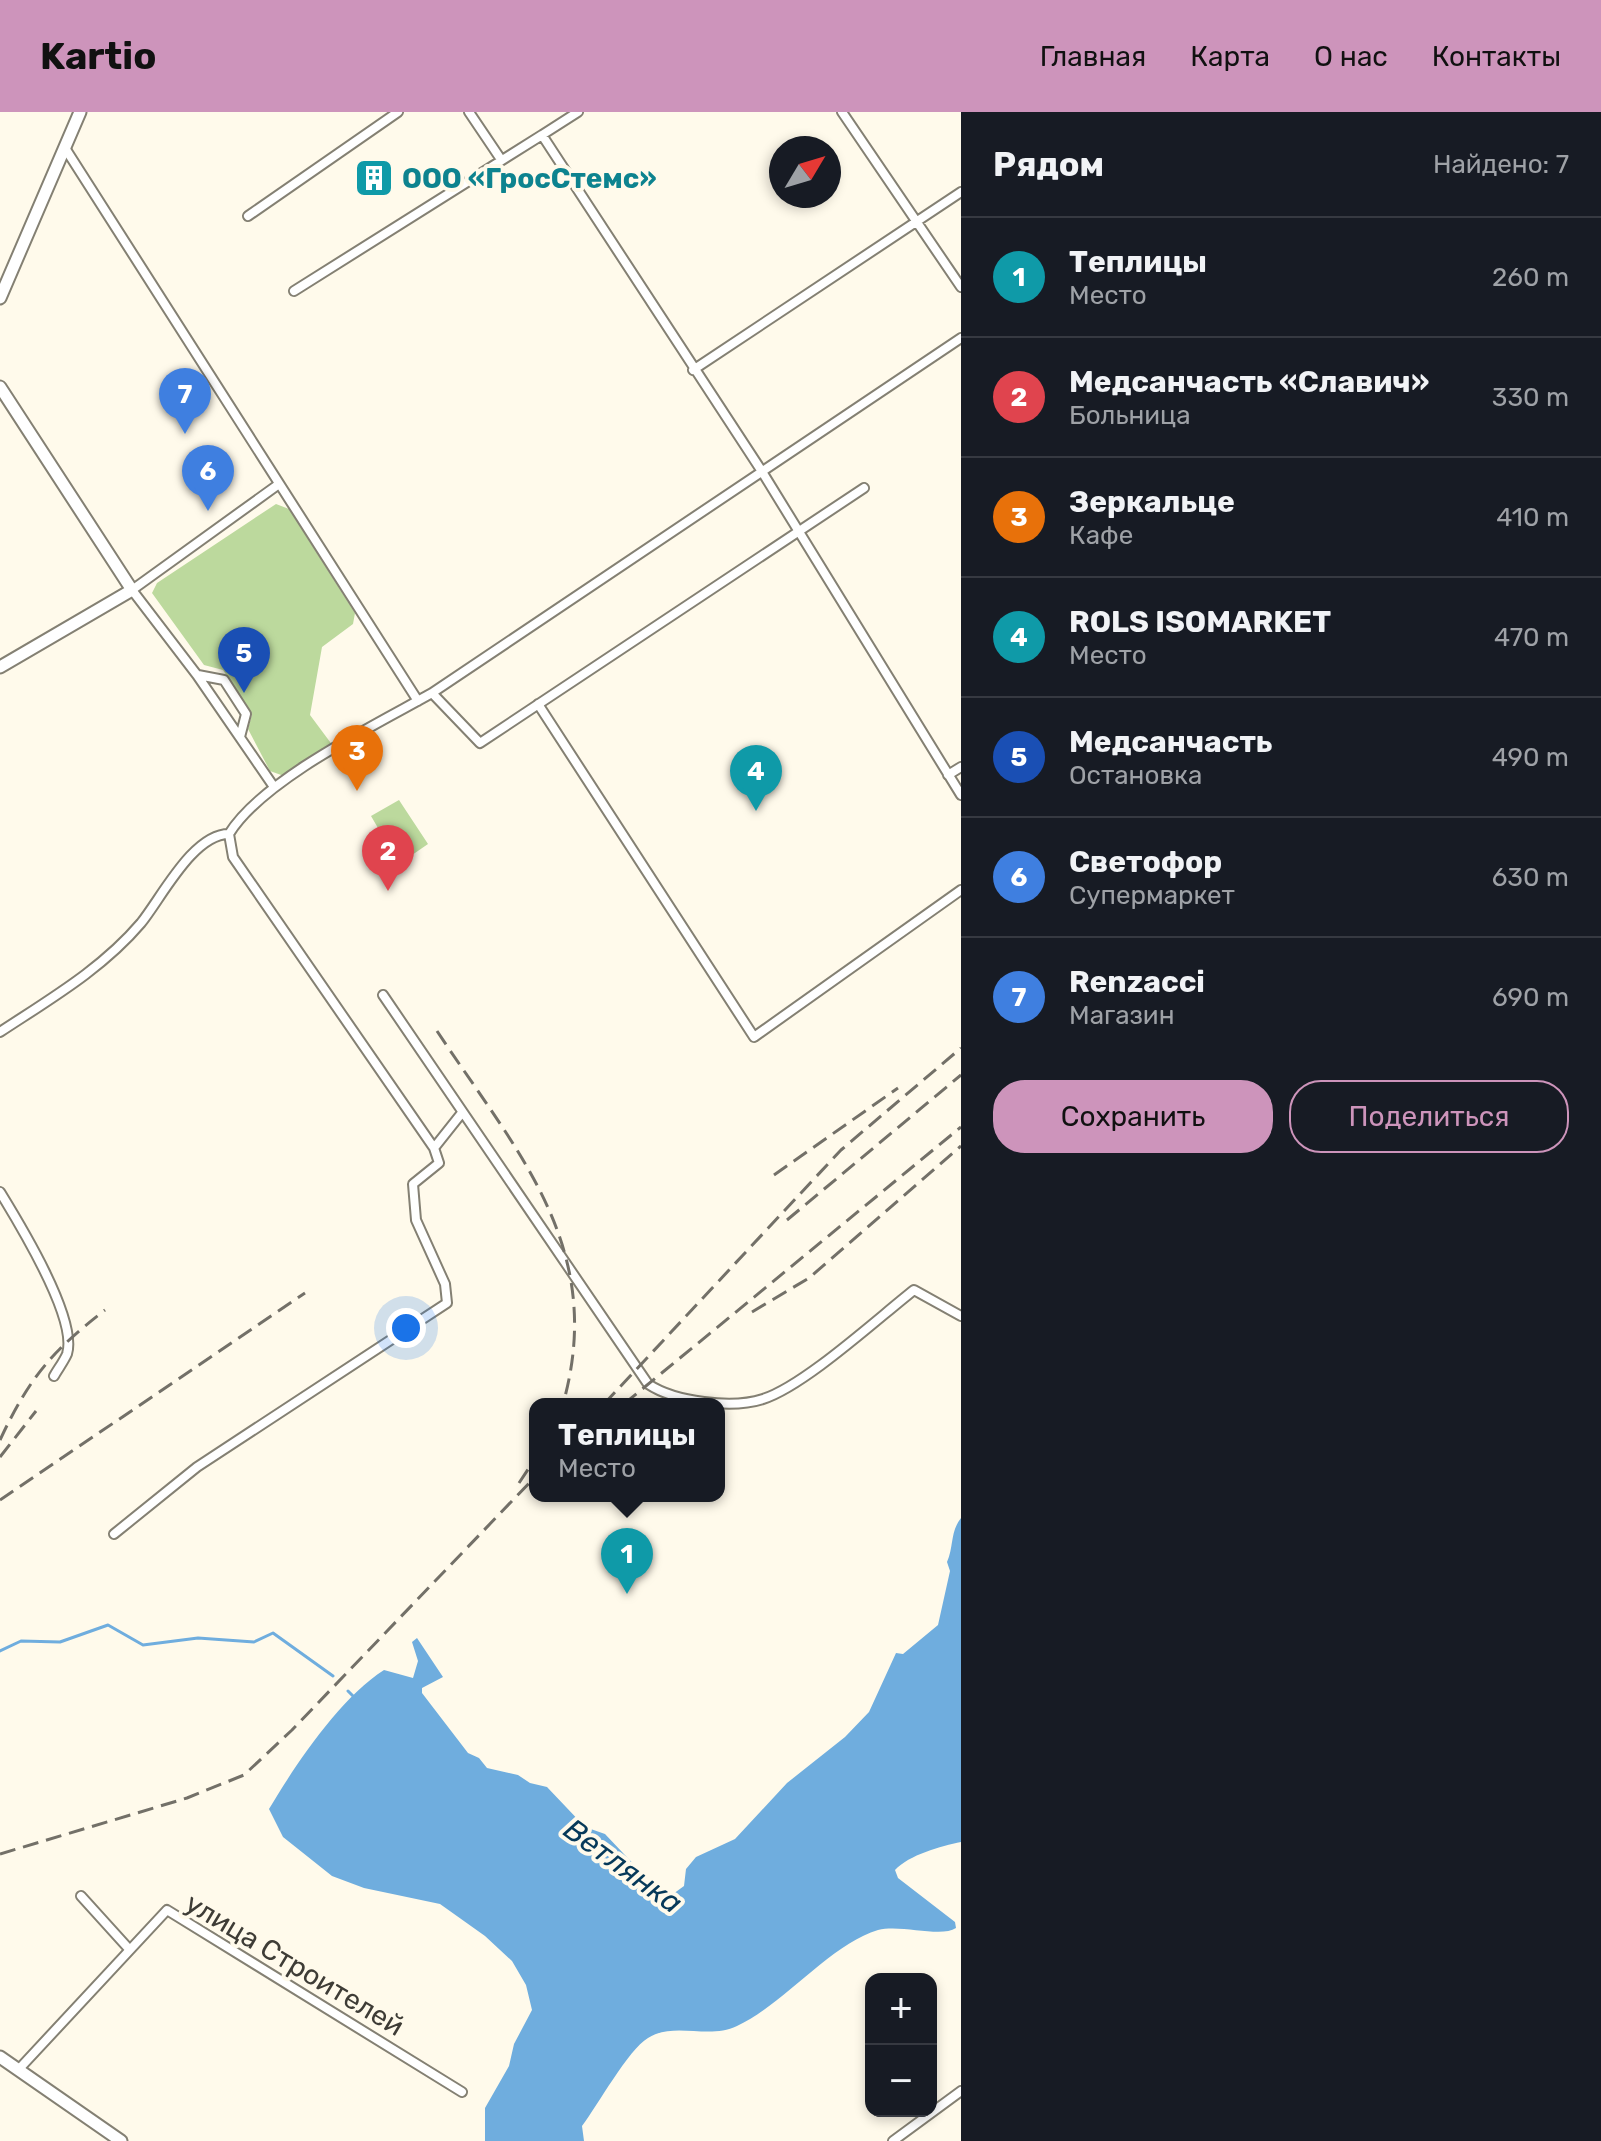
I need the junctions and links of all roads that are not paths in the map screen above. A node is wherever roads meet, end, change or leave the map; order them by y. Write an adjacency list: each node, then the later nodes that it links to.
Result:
1 (80, 112): 7 (main road)
2 (398, 112): 10 (street)
3 (469, 112): 8 (street)
4 (578, 112): 6 (street)
5 (842, 112): 11 (street)
6 (542, 135): 8 (street); 16 (street)
7 (65, 148): 14 (main road); 19 (street)
8 (500, 158): 13 (street)
9 (961, 192): 11 (street)
10 (248, 216)
11 (917, 220): 12 (street); 16 (street)
12 (961, 287)
13 (294, 291)
14 (0, 298)
15 (961, 338): 18 (street)
16 (693, 370): 18 (street)
17 (0, 387): 22 (main road)
18 (761, 470): 21 (street); 25 (street)
19 (279, 484): 22 (street); 26 (street)
20 (864, 488): 21 (street)
21 (800, 533): 27 (street); 30 (street)
22 (132, 590): 23 (main road); 24 (street)
23 (0, 667)
24 (197, 675): 28 (street); 28 (street)
25 (432, 693): 26 (street); 27 (street)
26 (418, 701): 31 (street)
27 (538, 704): 34 (street)
28 (240, 737): 31 (street)
29 (961, 767): 30 (street)
30 (948, 775): 32 (street)
31 (274, 787): 33 (street)
32 (961, 795)
33 (229, 834): 36 (street); 38 (street)
34 (961, 890)
35 (383, 995): 37 (street)
36 (0, 1032)
37 (461, 1114): 38 (street); 42 (street)
38 (434, 1148): 44 (street)
39 (0, 1192): 41 (street)
40 (961, 1316): 43 (street)
41 (54, 1376)
42 (682, 1398)
43 (725, 1401)
44 (114, 1534)
45 (81, 1896): 46 (street)
46 (129, 1949): 48 (street, улица Строителей); 50 (street, улица Строителей)
47 (0, 2057): 48 (main road)
48 (19, 2069): 51 (main road)
49 (961, 2091): 52 (street)
50 (462, 2092)
51 (121, 2141)
52 (893, 2141)

